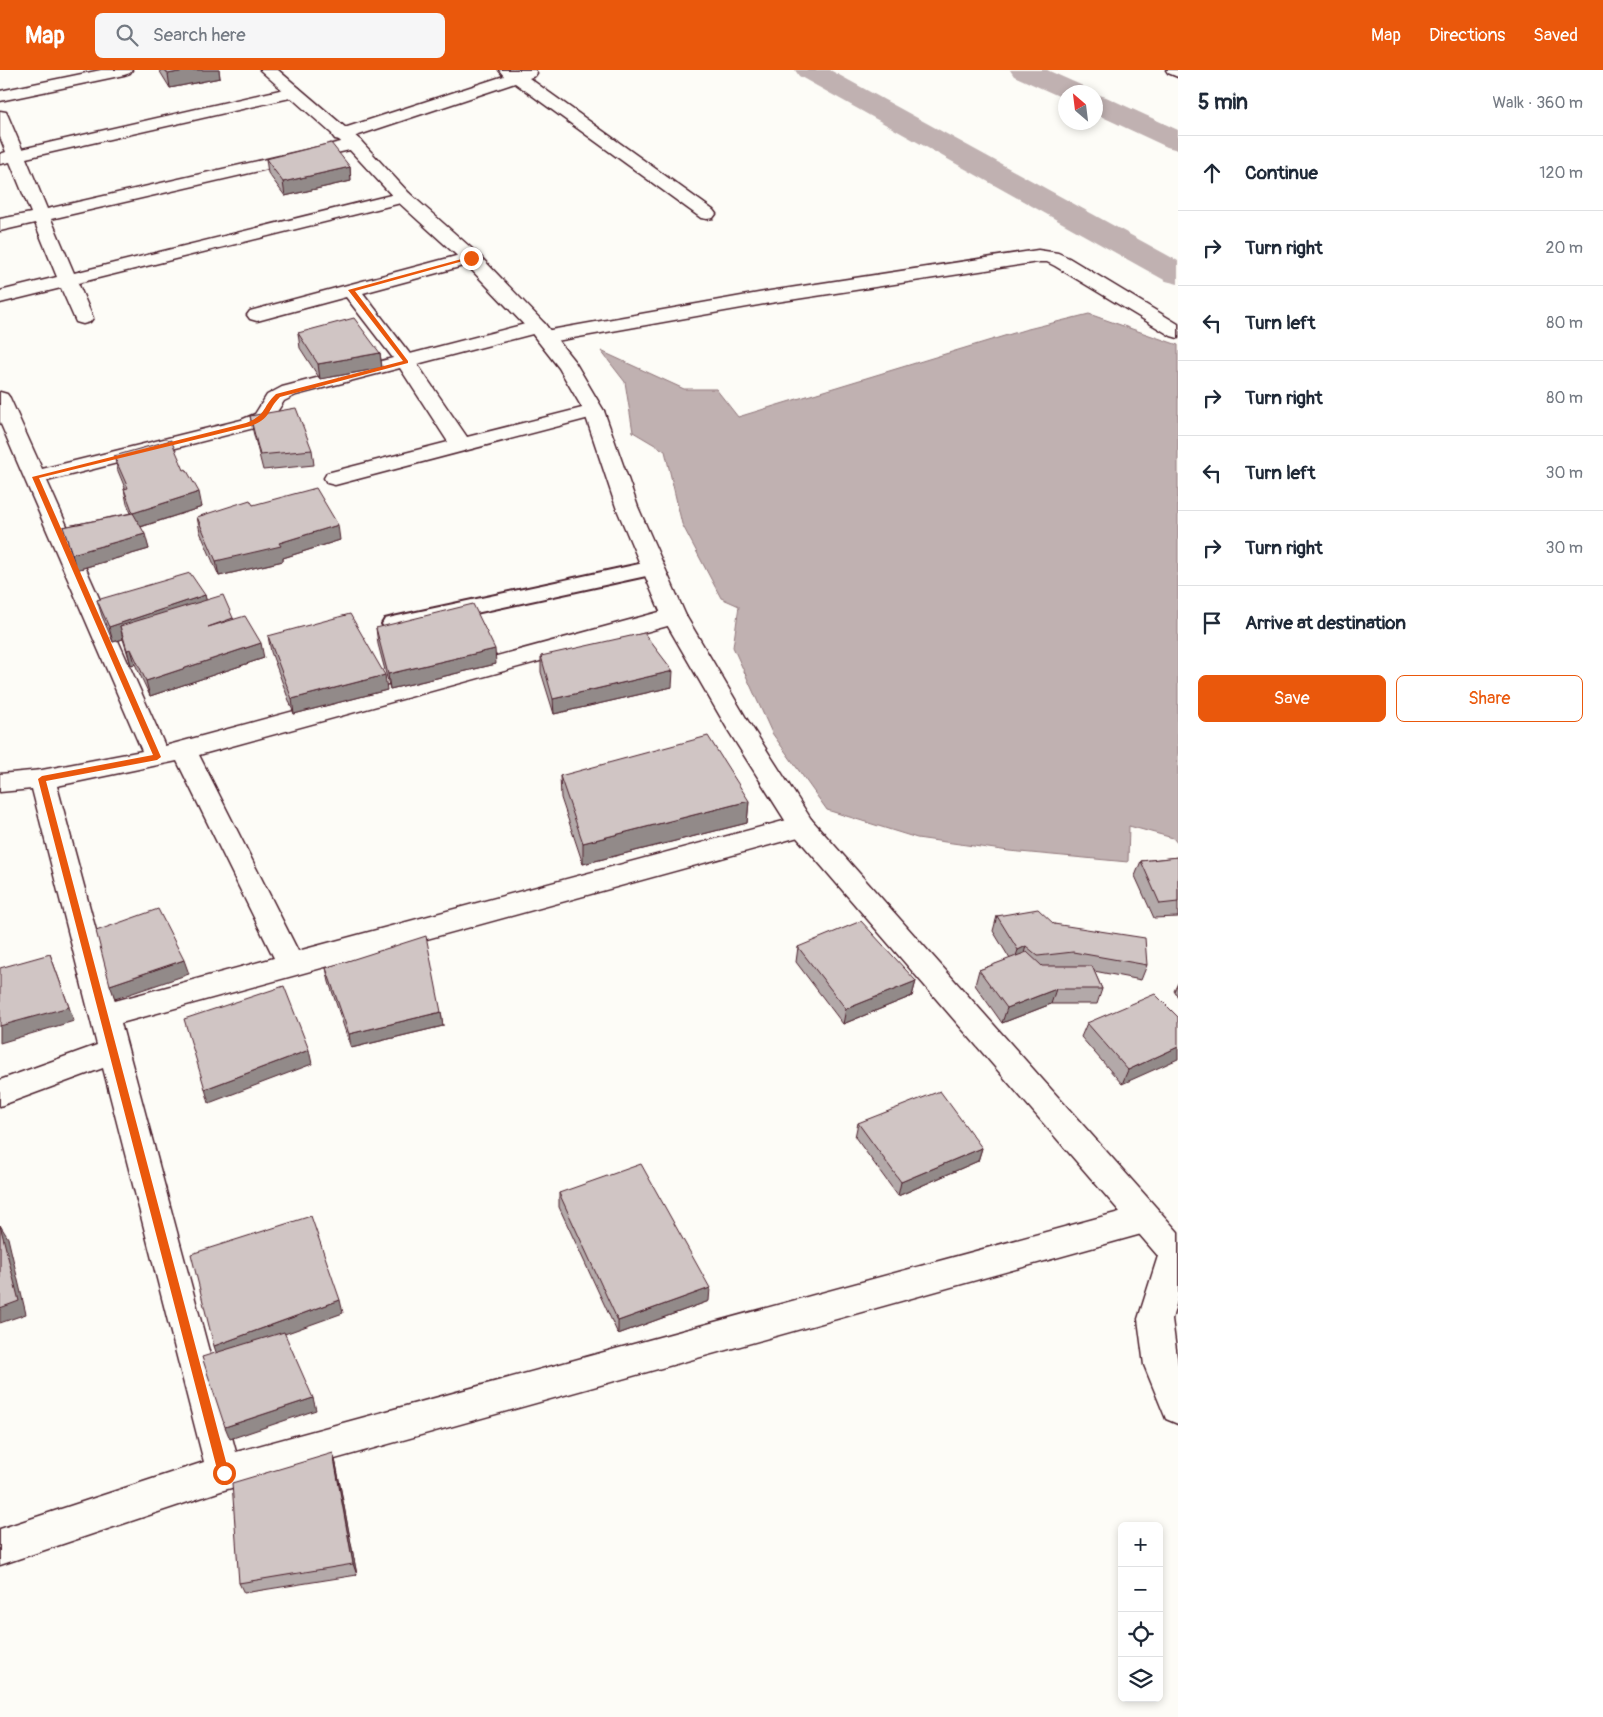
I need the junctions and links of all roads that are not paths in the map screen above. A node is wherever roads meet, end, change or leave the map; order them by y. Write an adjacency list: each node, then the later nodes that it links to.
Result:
1 (124, 70): 8 (street)
2 (268, 70): 7 (street)
3 (539, 70): 6 (street)
4 (1174, 70): 5 (street)
5 (1178, 72)
6 (512, 74): 10 (street); 13 (street)
7 (293, 92): 10 (street); 11 (street)
8 (0, 96)
9 (0, 116): 11 (street)
10 (347, 140): 12 (street); 14 (street)
11 (9, 157): 14 (street)
12 (403, 197): 16 (street); 17 (street)
13 (707, 214)
14 (41, 215): 15 (street); 17 (street)
15 (0, 225)
16 (471, 258): 18 (street); 22 (street)
17 (66, 280): 19 (street); 21 (street)
18 (351, 290): 20 (street); 24 (street)
19 (0, 297)
20 (257, 315)
21 (82, 318)
22 (541, 332): 23 (street); 24 (street); 26 (street)
23 (1178, 332)
24 (406, 362): 27 (street); 28 (street)
25 (0, 398): 28 (street)
26 (594, 411): 27 (street); 30 (street)
27 (461, 445): 29 (street)
28 (36, 477): 34 (street)
29 (334, 478)
30 (653, 568): 31 (street); 32 (lane)
31 (674, 616): 33 (street); 37 (street)
32 (393, 624)
33 (184, 750): 34 (street); 38 (street)
34 (157, 757): 35 (street)
35 (42, 779): 36 (street); 39 (street)
36 (0, 783)
37 (802, 826): 38 (street); 42 (street)
38 (291, 964): 39 (street)
39 (104, 1016): 40 (street)
40 (114, 1051): 41 (street); 45 (street)
41 (0, 1093)
42 (1146, 1219): 43 (street); 45 (street)
43 (1176, 1250): 44 (street)
44 (1178, 1406)
45 (224, 1473): 46 (street)
46 (0, 1547)

